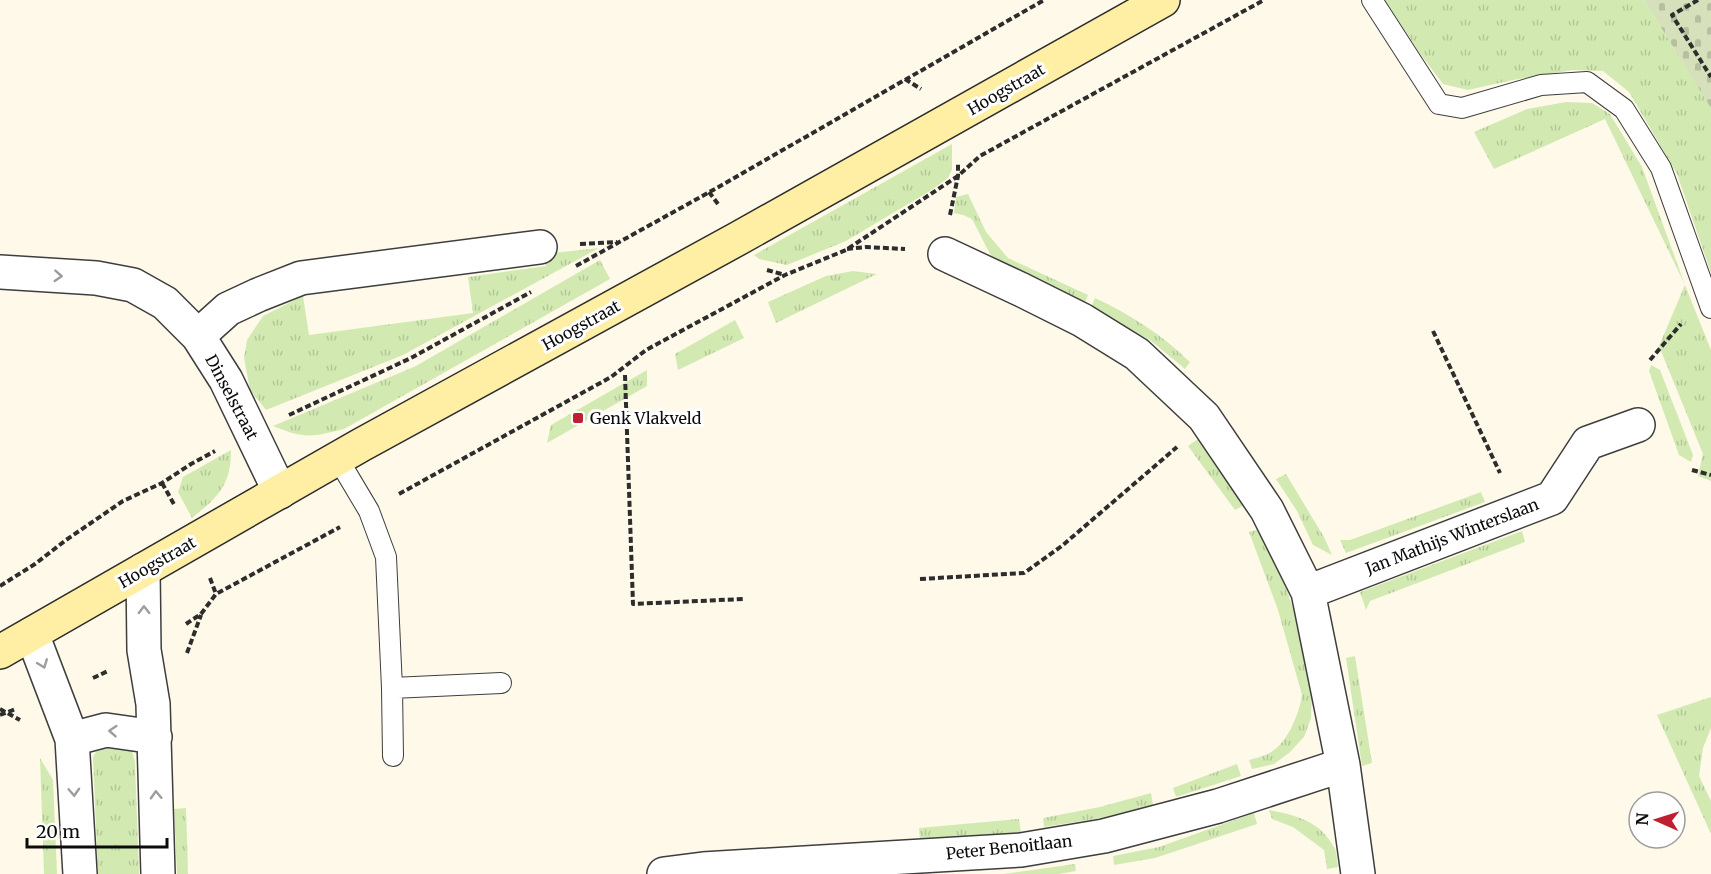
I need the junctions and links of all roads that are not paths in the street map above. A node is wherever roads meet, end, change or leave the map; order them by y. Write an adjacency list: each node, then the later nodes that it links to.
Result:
1 (1163, 0): 9 (main road, Hoogstraat)
2 (1372, 0): 6 (lane)
3 (540, 247): 7 (street)
4 (945, 254): 12 (street)
5 (0, 272): 7 (street, Dinselstraat, one-way to 7)
6 (1711, 308)
7 (198, 336): 10 (street, Dinselstraat)
8 (1638, 425): 12 (street, Jan Mathijs Winterslaan)
9 (338, 459): 10 (main road, Hoogstraat); 16 (lane)
10 (280, 492): 11 (main road, Hoogstraat)
11 (143, 570): 13 (main road, Hoogstraat); 17 (street, one-way to 11)
12 (1308, 592): 20 (street)
13 (32, 634): 14 (main road, Hoogstraat); 18 (street, one-way to 18)
14 (0, 652)
15 (501, 683): 16 (lane)
16 (392, 688): 19 (lane)
17 (155, 737): 18 (street, one-way to 18); 22 (street, one-way to 17)
18 (72, 739): 21 (street, one-way to 21)
19 (393, 756)
20 (1343, 765): 23 (street, Peter Benoitlaan); 24 (street)
21 (80, 874)
22 (159, 874)
23 (664, 874)
24 (1358, 874)

